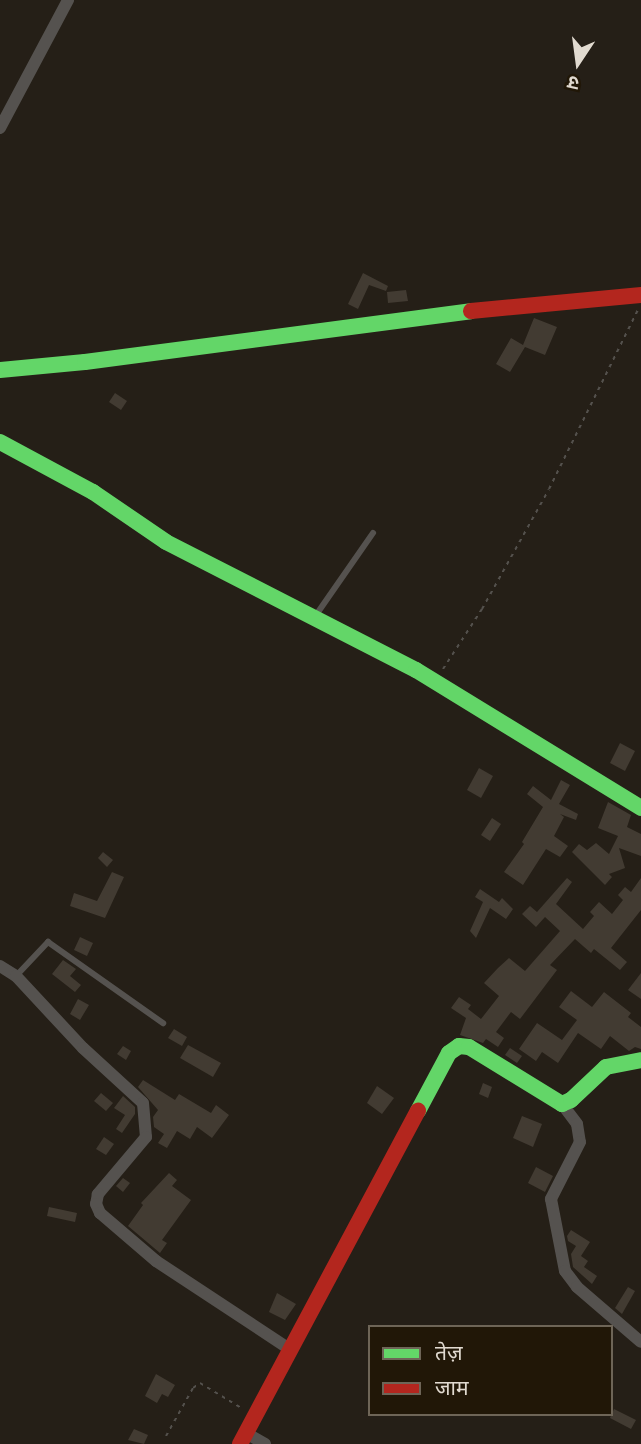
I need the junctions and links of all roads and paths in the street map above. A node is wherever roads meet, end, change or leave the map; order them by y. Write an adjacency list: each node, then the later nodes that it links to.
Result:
1 (68, 0): 2 (street)
2 (0, 128)
3 (641, 295): 5 (street)
4 (641, 304): 9 (path)
5 (0, 370)
6 (0, 442): 8 (street)
7 (373, 533): 8 (lane)
8 (315, 618): 9 (street)
9 (435, 682): 10 (street)
10 (641, 808)
11 (0, 966): 12 (street)
12 (16, 976): 13 (lane); 17 (street)
13 (163, 1023)
14 (641, 1060): 15 (street)
15 (562, 1104): 16 (street); 17 (street)
16 (641, 1342)
17 (291, 1350): 18 (street)
18 (256, 1417): 19 (path); 20 (street)
19 (166, 1436)
20 (243, 1439): 21 (street)
21 (265, 1444)

